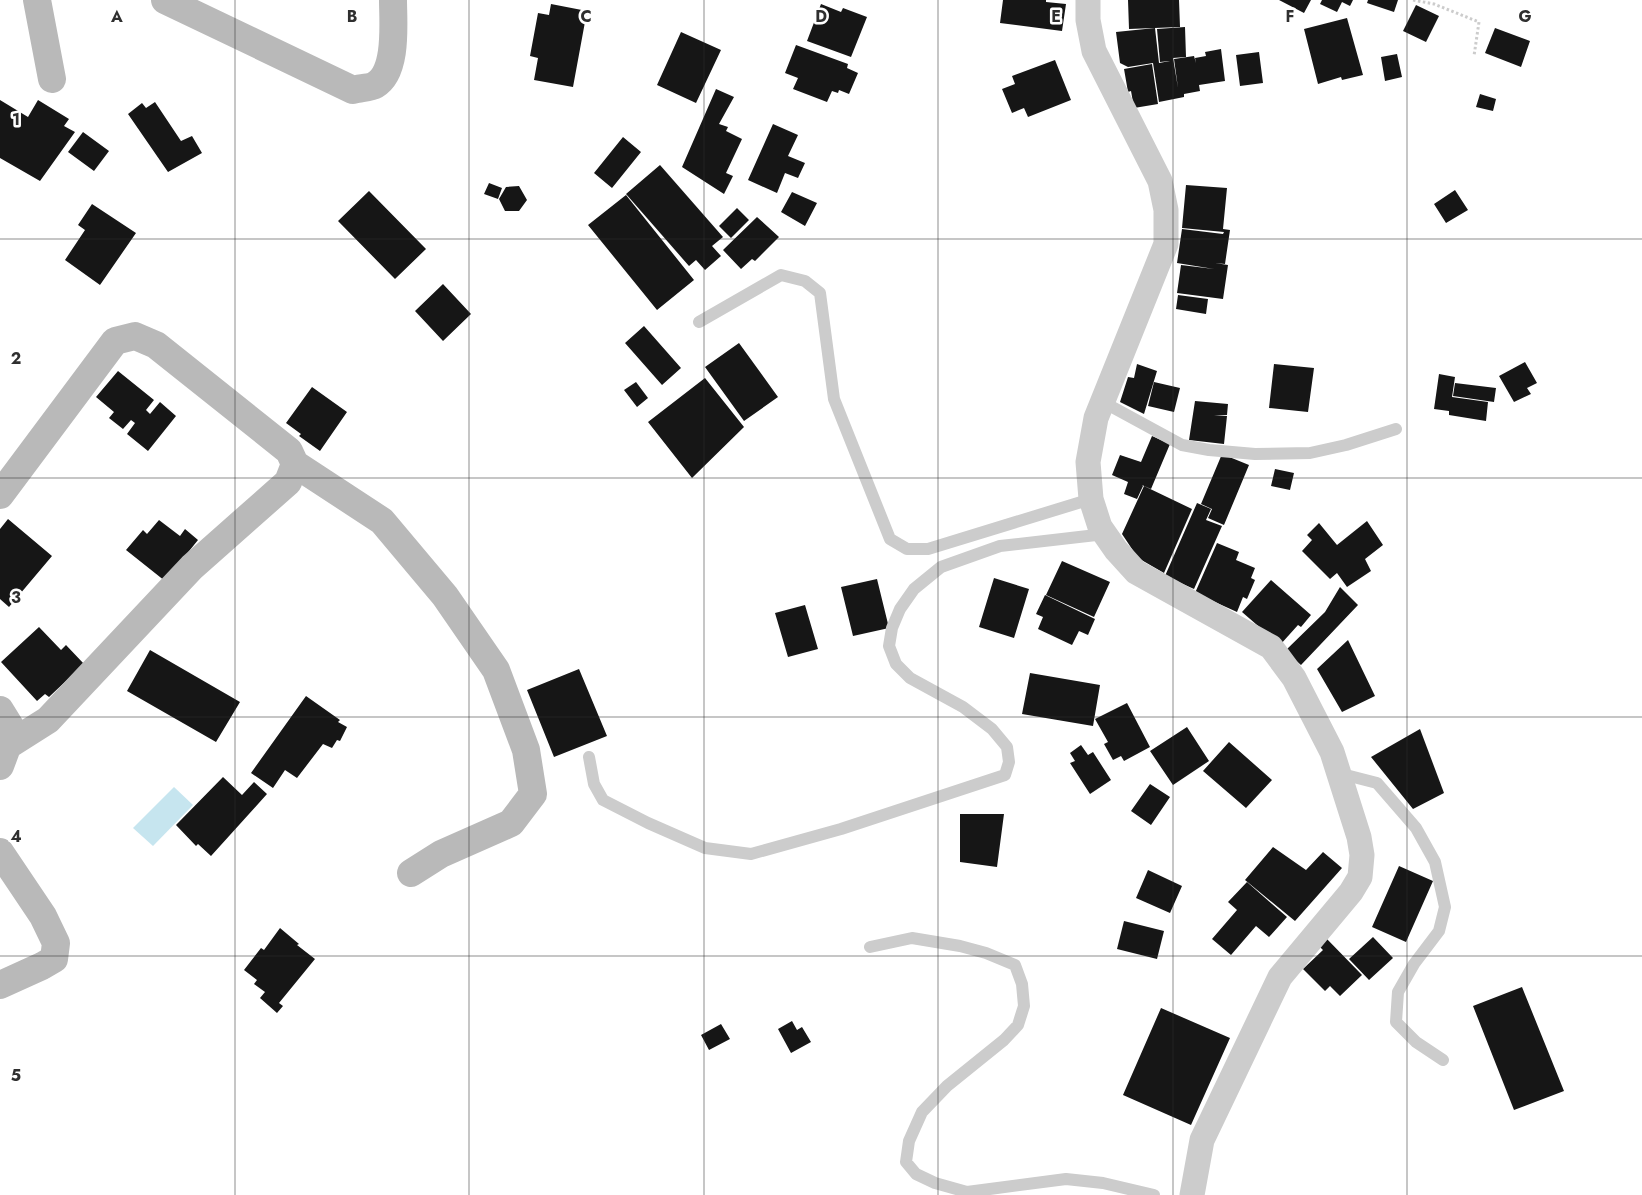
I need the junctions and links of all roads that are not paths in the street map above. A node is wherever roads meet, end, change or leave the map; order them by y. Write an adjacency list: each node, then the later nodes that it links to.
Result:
1 (37, 0): 5 (street)
2 (165, 0): 3 (street)
3 (393, 0)
4 (1088, 0): 7 (street)
5 (52, 79)
6 (699, 322): 11 (lane)
7 (1103, 402): 8 (lane); 11 (street)
8 (1396, 429)
9 (295, 464): 10 (street); 14 (street); 18 (street)
10 (0, 495)
11 (1091, 499): 12 (street)
12 (1105, 534): 15 (lane); 16 (street)
13 (0, 710): 14 (street)
14 (4, 756)
15 (589, 757)
16 (1338, 773): 21 (lane); 23 (street)
17 (0, 852): 20 (street)
18 (411, 873)
19 (870, 947): 22 (lane)
20 (0, 984)
21 (1443, 1060)
22 (1154, 1195)
23 (1192, 1195)

